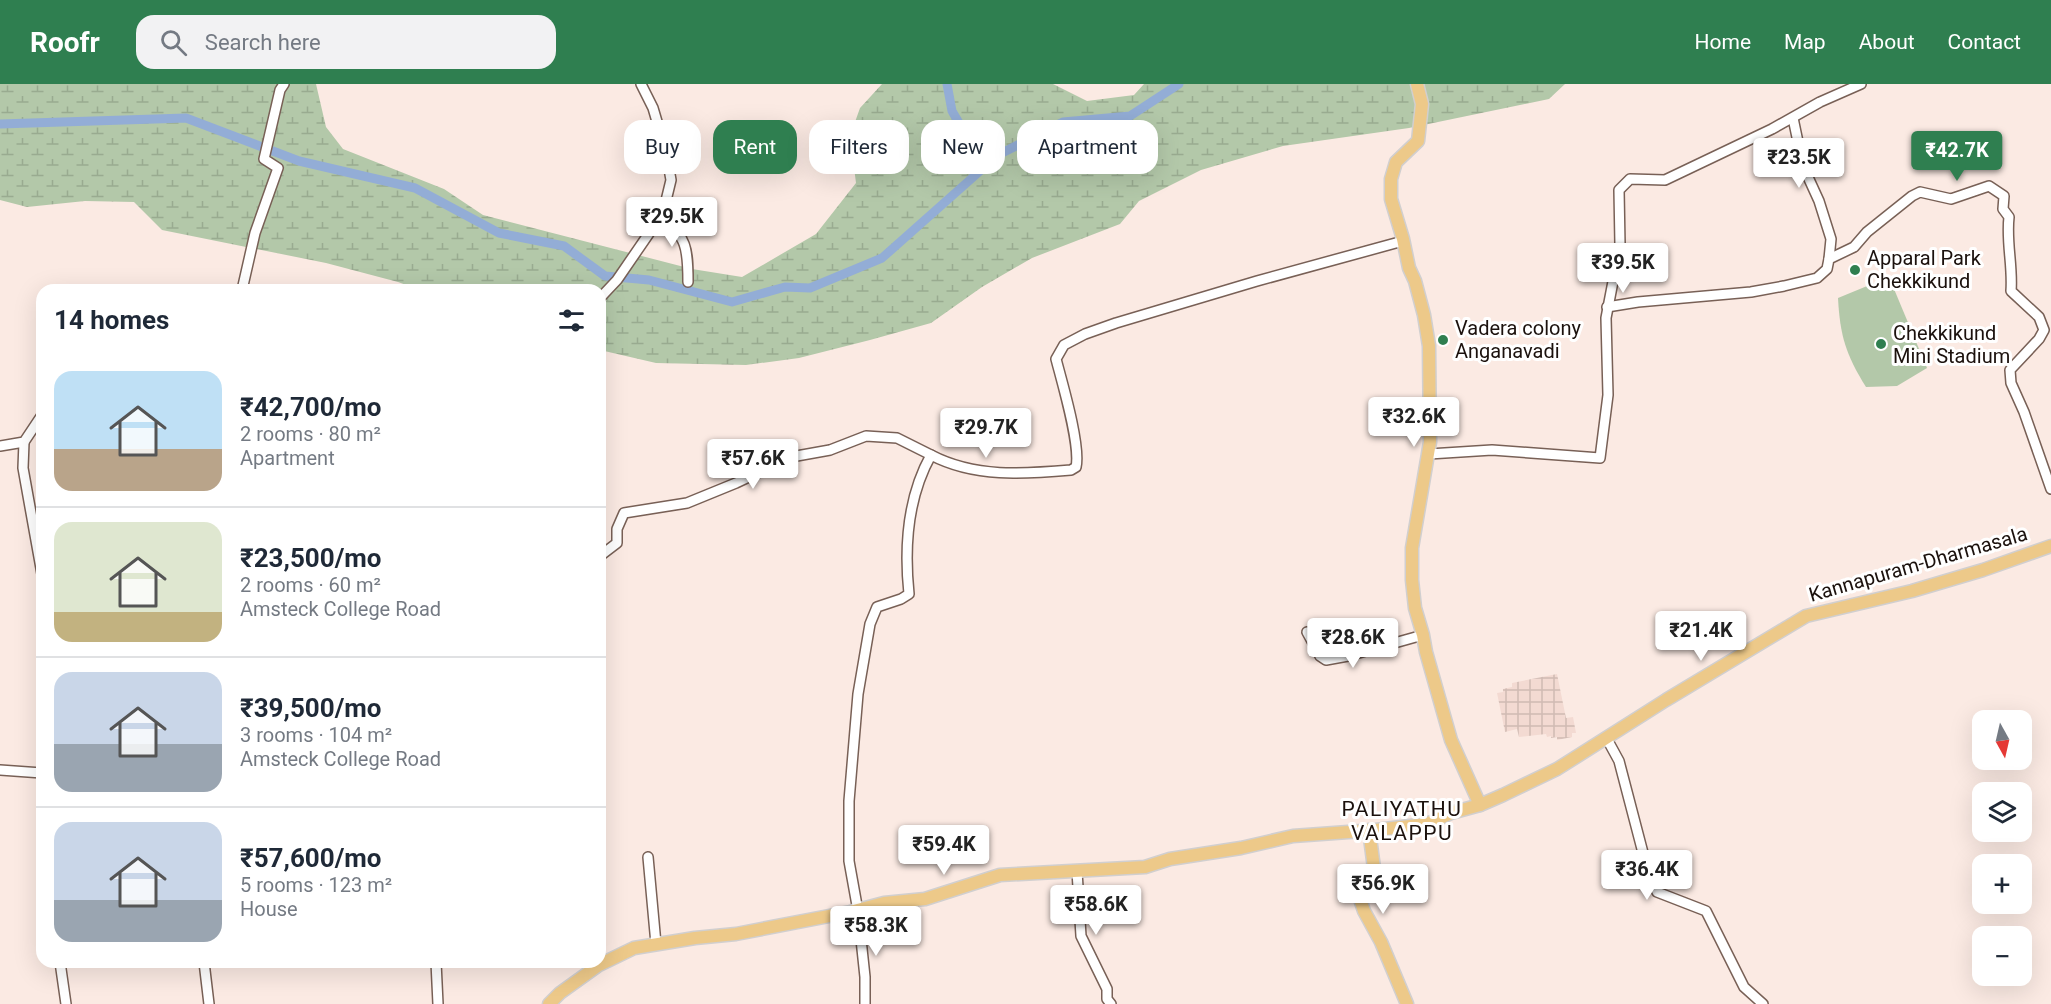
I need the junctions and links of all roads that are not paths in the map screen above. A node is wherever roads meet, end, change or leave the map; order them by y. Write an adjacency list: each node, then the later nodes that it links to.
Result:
1 (284, 84): 10 (street)
2 (1417, 84): 7 (main road)
3 (1861, 84): 5 (street)
4 (644, 85): 6 (street)
5 (1793, 117): 8 (street); 12 (street)
6 (663, 213): 9 (street); 11 (street)
7 (1403, 241): 16 (main road); 17 (street)
8 (1829, 258): 12 (street); 18 (street)
9 (688, 282)
10 (243, 284)
11 (606, 292)
12 (1607, 307): 16 (street)
13 (36, 424): 14 (street)
14 (24, 442): 15 (street); 19 (street)
15 (0, 446)
16 (1429, 454): 23 (main road)
17 (931, 455): 21 (street); 31 (street)
18 (2051, 489)
19 (36, 541)
20 (2051, 546): 24 (main road, Kannapuram-Dharmasala)
21 (606, 551)
22 (1307, 632): 23 (street)
23 (1424, 635): 27 (main road)
24 (1606, 740): 27 (main road, Kannapuram-Dharmasala); 45 (street)
25 (0, 770): 26 (street)
26 (36, 772)
27 (1480, 805): 28 (main road, Kannapuram-Dharmasala)
28 (1369, 830): 30 (main road, Kannapuram-Dharmasala); 44 (main road)
29 (648, 857): 32 (street)
30 (1077, 872): 31 (main road, Kannapuram-Dharmasala); 43 (street)
31 (858, 910): 32 (main road, Kannapuram-Dharmasala); 42 (street)
32 (656, 944): 33 (main road, Kannapuram-Dharmasala)
33 (606, 960)
34 (61, 968): 38 (street)
35 (205, 968): 39 (street)
36 (436, 968): 40 (street)
37 (592, 968): 41 (main road, Kannapuram-Dharmasala)
38 (66, 1004)
39 (209, 1004)
40 (438, 1004)
41 (549, 1004)
42 (865, 1004)
43 (1111, 1004)
44 (1407, 1004)
45 (1763, 1004)

